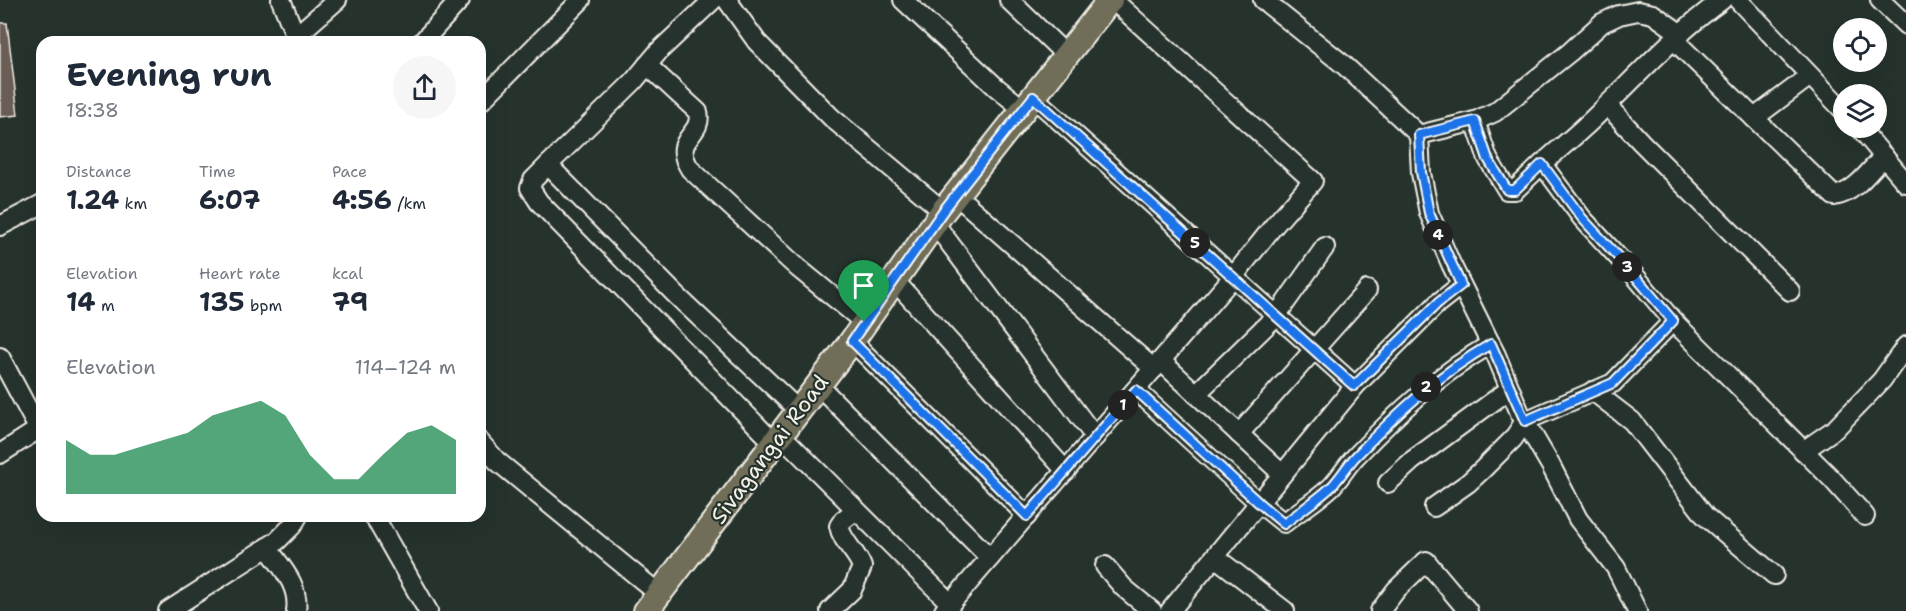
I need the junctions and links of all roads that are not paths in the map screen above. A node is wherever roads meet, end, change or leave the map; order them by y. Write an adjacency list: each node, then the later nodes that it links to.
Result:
1 (281, 0): 15 (street)
2 (337, 0): 16 (street)
3 (460, 0): 17 (street)
4 (580, 0): 22 (street)
5 (713, 0): 20 (street)
6 (727, 0): 35 (street)
7 (903, 0): 24 (street)
8 (1009, 0): 19 (street)
9 (1112, 0): 19 (main road, Sivagangai Road); 38 (street)
10 (1263, 0): 28 (street)
11 (1722, 0): 18 (street)
12 (1738, 0): 21 (street)
13 (1880, 0): 14 (street)
14 (1906, 25)
15 (296, 36)
16 (300, 36)
17 (427, 36)
18 (1677, 37): 25 (street); 26 (street); 27 (street)
19 (1066, 55): 24 (main road, Sivagangai Road)
20 (647, 65): 32 (street); 45 (street)
21 (1810, 76): 23 (street); 26 (street)
22 (486, 96)
23 (1833, 100)
24 (1028, 103): 35 (main road, Sivagangai Road); 38 (street)
25 (1607, 105): 31 (street); 42 (street)
26 (1754, 118): 30 (street)
27 (1475, 121): 28 (street); 31 (street)
28 (1419, 135): 40 (street)
29 (1869, 138): 30 (street)
30 (1884, 156): 33 (street)
31 (1542, 164): 44 (street)
32 (548, 165): 57 (street); 63 (street)
33 (1906, 183)
34 (36, 207): 36 (street)
35 (945, 210): 39 (main road, Sivagangai Road); 50 (street); 62 (street)
36 (0, 226)
37 (1325, 247): 43 (street)
38 (1233, 277): 43 (street); 50 (street)
39 (895, 281): 45 (main road, Sivagangai Road); 67 (street)
40 (1461, 285): 46 (street); 52 (street)
41 (1367, 290): 48 (street)
42 (1790, 291)
43 (1276, 316): 48 (street); 56 (street)
44 (1673, 321): 55 (street); 65 (street)
45 (858, 332): 51 (main road, Sivagangai Road); 73 (street)
46 (1491, 344): 53 (street); 70 (street)
47 (1906, 346): 65 (street)
48 (1314, 350): 52 (street); 61 (street)
49 (0, 357): 59 (street)
50 (1157, 365): 54 (street); 56 (street)
51 (818, 385): 57 (main road, Sivagangai Road); 79 (street)
52 (1354, 386): 68 (street)
53 (1510, 389): 58 (street); 69 (street)
54 (1136, 390): 62 (street); 70 (street)
55 (1593, 392): 58 (street); 81 (street)
56 (1196, 394): 61 (street)
57 (798, 410): 63 (main road, Sivagangai Road)
58 (1525, 421): 71 (street); 93 (street)
59 (36, 422)
60 (36, 432): 66 (street)
61 (1239, 434): 68 (street)
62 (1095, 437): 67 (street)
63 (777, 438): 72 (street); 82 (main road, Sivagangai Road)
64 (486, 449): 82 (street)
65 (1803, 450): 74 (street)
66 (0, 454)
67 (1066, 471): 73 (street)
68 (1282, 474): 70 (street)
69 (1388, 483)
70 (1259, 503): 78 (street)
71 (1434, 507)
72 (856, 510): 83 (street); 88 (street)
73 (1027, 516): 79 (street)
74 (1865, 516)
75 (294, 522): 77 (street)
76 (377, 522): 87 (street)
77 (267, 547): 85 (street); 86 (street)
78 (1215, 557): 84 (street); 90 (street)
79 (990, 558): 83 (street)
80 (1105, 566): 89 (street)
81 (1774, 575)
82 (652, 602)
83 (947, 607)
84 (1178, 608)
85 (168, 611)
86 (296, 611)
87 (428, 611)
88 (830, 611)
89 (1152, 611)
90 (1285, 611)
91 (1380, 611): 92 (street)
92 (1468, 611)
93 (1637, 611)

